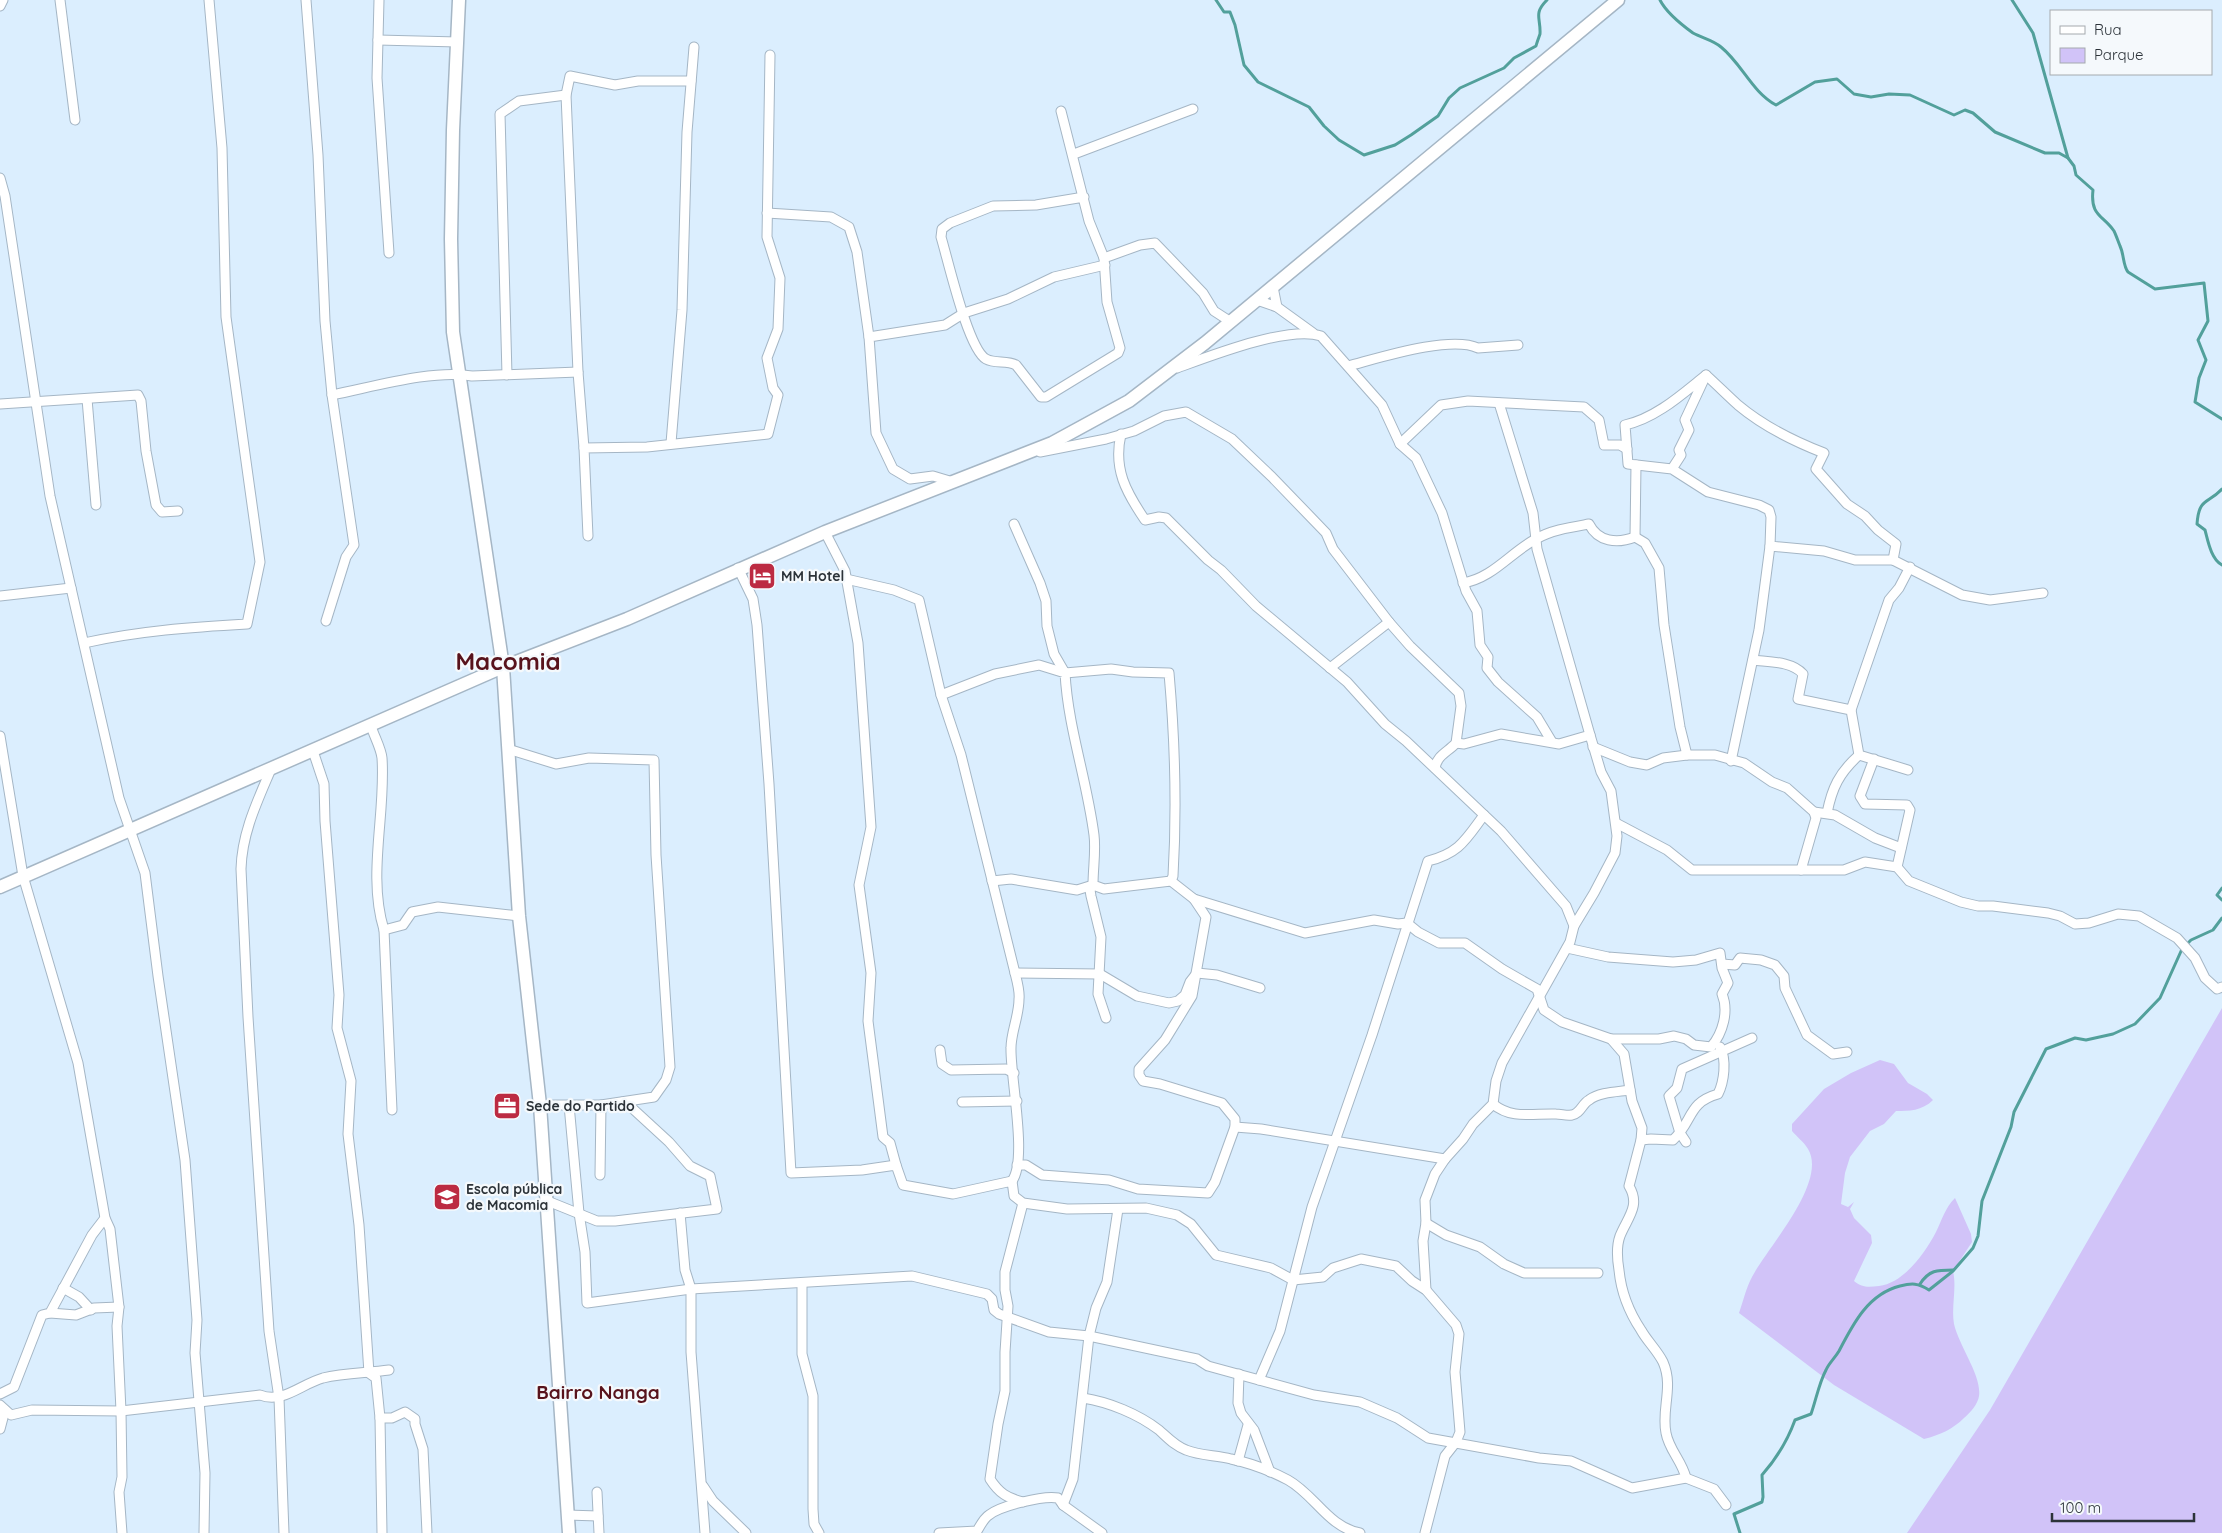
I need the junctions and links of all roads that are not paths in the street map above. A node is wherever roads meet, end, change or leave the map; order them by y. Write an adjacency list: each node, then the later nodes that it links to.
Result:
1 (3, 0): 8 (street)
2 (60, 0): 17 (street)
3 (209, 0): 70 (street)
4 (306, 0): 38 (street)
5 (380, 0): 9 (street)
6 (459, 0): 10 (main road)
7 (1618, 0): 24 (main road)
8 (0, 6)
9 (378, 40): 10 (street); 22 (street)
10 (458, 42): 35 (main road)
11 (694, 47): 13 (street)
12 (770, 55): 21 (street)
13 (691, 81): 14 (street); 44 (street)
14 (566, 95): 34 (street); 36 (street)
15 (1193, 109): 18 (street)
16 (1061, 111): 18 (street)
17 (75, 120)
18 (1074, 154): 20 (street)
19 (0, 178): 40 (street)
20 (1084, 198): 23 (street); 27 (street)
21 (767, 213): 30 (street); 44 (street)
22 (389, 253)
23 (1104, 262): 27 (street); 27 (street); 28 (street)
24 (1273, 287): 25 (main road); 26 (street)
25 (1256, 300): 26 (street); 28 (main road)
26 (1277, 307): 29 (street)
27 (964, 313): 30 (street)
28 (1231, 322): 33 (main road)
29 (1313, 333): 32 (street); 33 (street)
30 (869, 337): 51 (street)
31 (1518, 344): 32 (street)
32 (1348, 366): 45 (street)
33 (1170, 370): 48 (main road)
34 (578, 372): 36 (street); 46 (street)
35 (459, 374): 36 (street); 38 (street); 72 (main road)
36 (507, 375)
37 (1706, 375): 47 (street); 50 (street); 60 (street)
38 (332, 395): 68 (street)
39 (87, 399): 40 (street); 52 (street); 53 (street)
40 (36, 401): 42 (street); 65 (street)
41 (1498, 402): 45 (street); 47 (street); 58 (street)
42 (0, 404)
43 (1121, 434): 48 (street); 69 (street); 73 (street)
44 (671, 443): 46 (street)
45 (1400, 444): 64 (street)
46 (584, 448): 56 (street)
47 (1627, 449): 49 (street)
48 (1027, 453): 51 (main road)
49 (1636, 465): 50 (street); 57 (street)
50 (1672, 470): 59 (street)
51 (953, 482): 55 (main road)
52 (96, 504)
53 (178, 511)
54 (1014, 524): 74 (street)
55 (825, 532): 62 (main road); 63 (street)
56 (588, 536)
57 (1635, 537): 58 (street); 85 (street)
58 (1536, 538): 64 (street); 79 (street)
59 (1770, 546): 60 (street); 71 (street)
60 (1893, 560): 61 (street)
61 (1910, 567): 66 (street); 76 (street)
62 (738, 568): 72 (main road); 141 (street)
63 (846, 579): 75 (street); 141 (street)
64 (1463, 583): 80 (street)
65 (71, 588): 67 (street); 70 (street)
66 (2043, 593)
67 (0, 596)
68 (326, 621)
69 (1389, 622): 73 (street); 81 (street)
70 (84, 643): 96 (street)
71 (1753, 660): 76 (street); 88 (street)
72 (503, 667): 77 (main road); 83 (main road)
73 (1330, 668): 89 (street)
74 (1065, 673): 75 (street); 102 (street); 103 (street)
75 (941, 695): 101 (street)
76 (1850, 710): 86 (street)
77 (370, 726): 84 (main road); 109 (street)
78 (0, 736): 100 (street)
79 (1590, 736): 80 (street); 82 (street)
80 (1552, 742): 81 (street)
81 (1456, 743): 89 (street)
82 (1593, 746): 85 (street); 95 (street)
83 (508, 749): 106 (main road); 128 (street)
84 (313, 751): 90 (main road); 164 (street)
85 (1687, 754): 88 (street)
86 (1859, 755): 87 (street); 93 (street)
87 (1874, 760): 91 (street); 97 (street)
88 (1731, 761): 92 (street)
89 (1435, 768): 94 (street)
90 (271, 769): 96 (main road); 168 (street)
91 (1908, 770)
92 (1814, 812): 93 (street); 99 (street)
93 (1827, 814): 97 (street)
94 (1484, 815): 107 (street); 108 (street)
95 (1616, 822): 99 (street); 108 (street)
96 (129, 831): 100 (main road); 170 (street)
97 (1901, 848): 98 (street)
98 (1897, 867): 99 (street); 115 (street)
99 (1801, 870)
100 (23, 876): 104 (main road); 150 (street)
101 (992, 881): 103 (street); 112 (street)
102 (1171, 881): 103 (street); 105 (street)
103 (1093, 885): 114 (street)
104 (0, 887)
105 (1194, 900): 107 (street); 113 (street)
106 (519, 916): 109 (street); 131 (main road)
107 (1407, 923): 117 (street); 138 (street)
108 (1574, 926): 110 (street)
109 (384, 930): 134 (street)
110 (1567, 948): 111 (street); 117 (street)
111 (1722, 964): 121 (street); 124 (street)
112 (1015, 973): 114 (street); 125 (street)
113 (1197, 973): 114 (street); 116 (street); 135 (street)
114 (1100, 974): 118 (street)
115 (2222, 987)
116 (1260, 988)
117 (1539, 997): 120 (street); 130 (street)
118 (1106, 1018)
119 (1752, 1038): 123 (street)
120 (1611, 1039): 121 (street); 126 (street)
121 (1717, 1040): 123 (street)
122 (940, 1050): 125 (street)
123 (1723, 1052): 136 (street); 136 (street)
124 (1847, 1052)
125 (1014, 1073): 127 (street)
126 (1630, 1090): 130 (street); 137 (street)
127 (1017, 1101): 129 (street); 142 (street)
128 (622, 1102): 133 (street); 149 (street)
129 (962, 1102)
130 (1493, 1104): 140 (street)
131 (540, 1105): 132 (street); 145 (main road)
132 (569, 1105): 133 (street); 148 (street)
133 (601, 1106): 143 (street)
134 (392, 1110)
135 (1235, 1127): 138 (street); 142 (street)
136 (1680, 1133): 137 (street); 139 (street)
137 (1642, 1140): 179 (street)
138 (1333, 1142): 140 (street); 153 (street)
139 (1686, 1142)
140 (1446, 1158): 151 (street)
141 (896, 1165): 144 (street)
142 (1017, 1165): 144 (street)
143 (600, 1174)
144 (1012, 1181): 146 (street)
145 (545, 1200): 148 (street); 185 (main road)
146 (1023, 1203): 147 (street); 161 (street)
147 (1118, 1209): 153 (street); 162 (street)
148 (579, 1213): 149 (street); 156 (street)
149 (680, 1213): 156 (street)
150 (105, 1218): 155 (street); 158 (street)
151 (1426, 1223): 152 (street); 157 (street)
152 (1598, 1273)
153 (1293, 1280): 157 (street); 166 (street)
154 (802, 1282): 156 (street); 161 (street); 196 (street)
155 (63, 1288): 159 (street); 160 (street)
156 (690, 1289): 180 (street)
157 (1426, 1290): 176 (street)
158 (119, 1306): 159 (street); 172 (street)
159 (91, 1310): 160 (street)
160 (50, 1313): 167 (street)
161 (1008, 1318): 162 (street); 182 (street)
162 (1089, 1336): 165 (street); 169 (street)
163 (389, 1370): 164 (street)
164 (369, 1373): 168 (street); 173 (street)
165 (1239, 1374): 166 (street); 174 (street)
166 (1259, 1380): 176 (street)
167 (0, 1394)
168 (279, 1398): 170 (street); 189 (street)
169 (1083, 1398): 177 (street); 183 (street)
170 (200, 1403): 172 (street); 188 (street)
171 (2, 1407): 172 (street); 175 (street)
172 (121, 1411): 187 (street)
173 (380, 1418): 190 (street); 191 (street)
174 (1248, 1425): 177 (street); 178 (street)
175 (0, 1428)
176 (1456, 1442): 179 (street); 200 (street)
177 (1238, 1461): 178 (street)
178 (1270, 1472): 199 (street)
179 (1686, 1478): 184 (street)
180 (701, 1484): 194 (street); 195 (street)
181 (597, 1492): 186 (street)
182 (1023, 1502): 183 (street); 197 (street)
183 (1063, 1505): 198 (street)
184 (1726, 1505)
185 (567, 1515): 186 (street); 192 (main road)
186 (598, 1516): 193 (street)
187 (122, 1533)
188 (204, 1533)
189 (284, 1533)
190 (382, 1533)
191 (427, 1533)
192 (569, 1533)
193 (600, 1533)
194 (705, 1533)
195 (746, 1533)
196 (819, 1533)
197 (939, 1533)
198 (1102, 1533)
199 (1360, 1533)
200 (1425, 1533)

